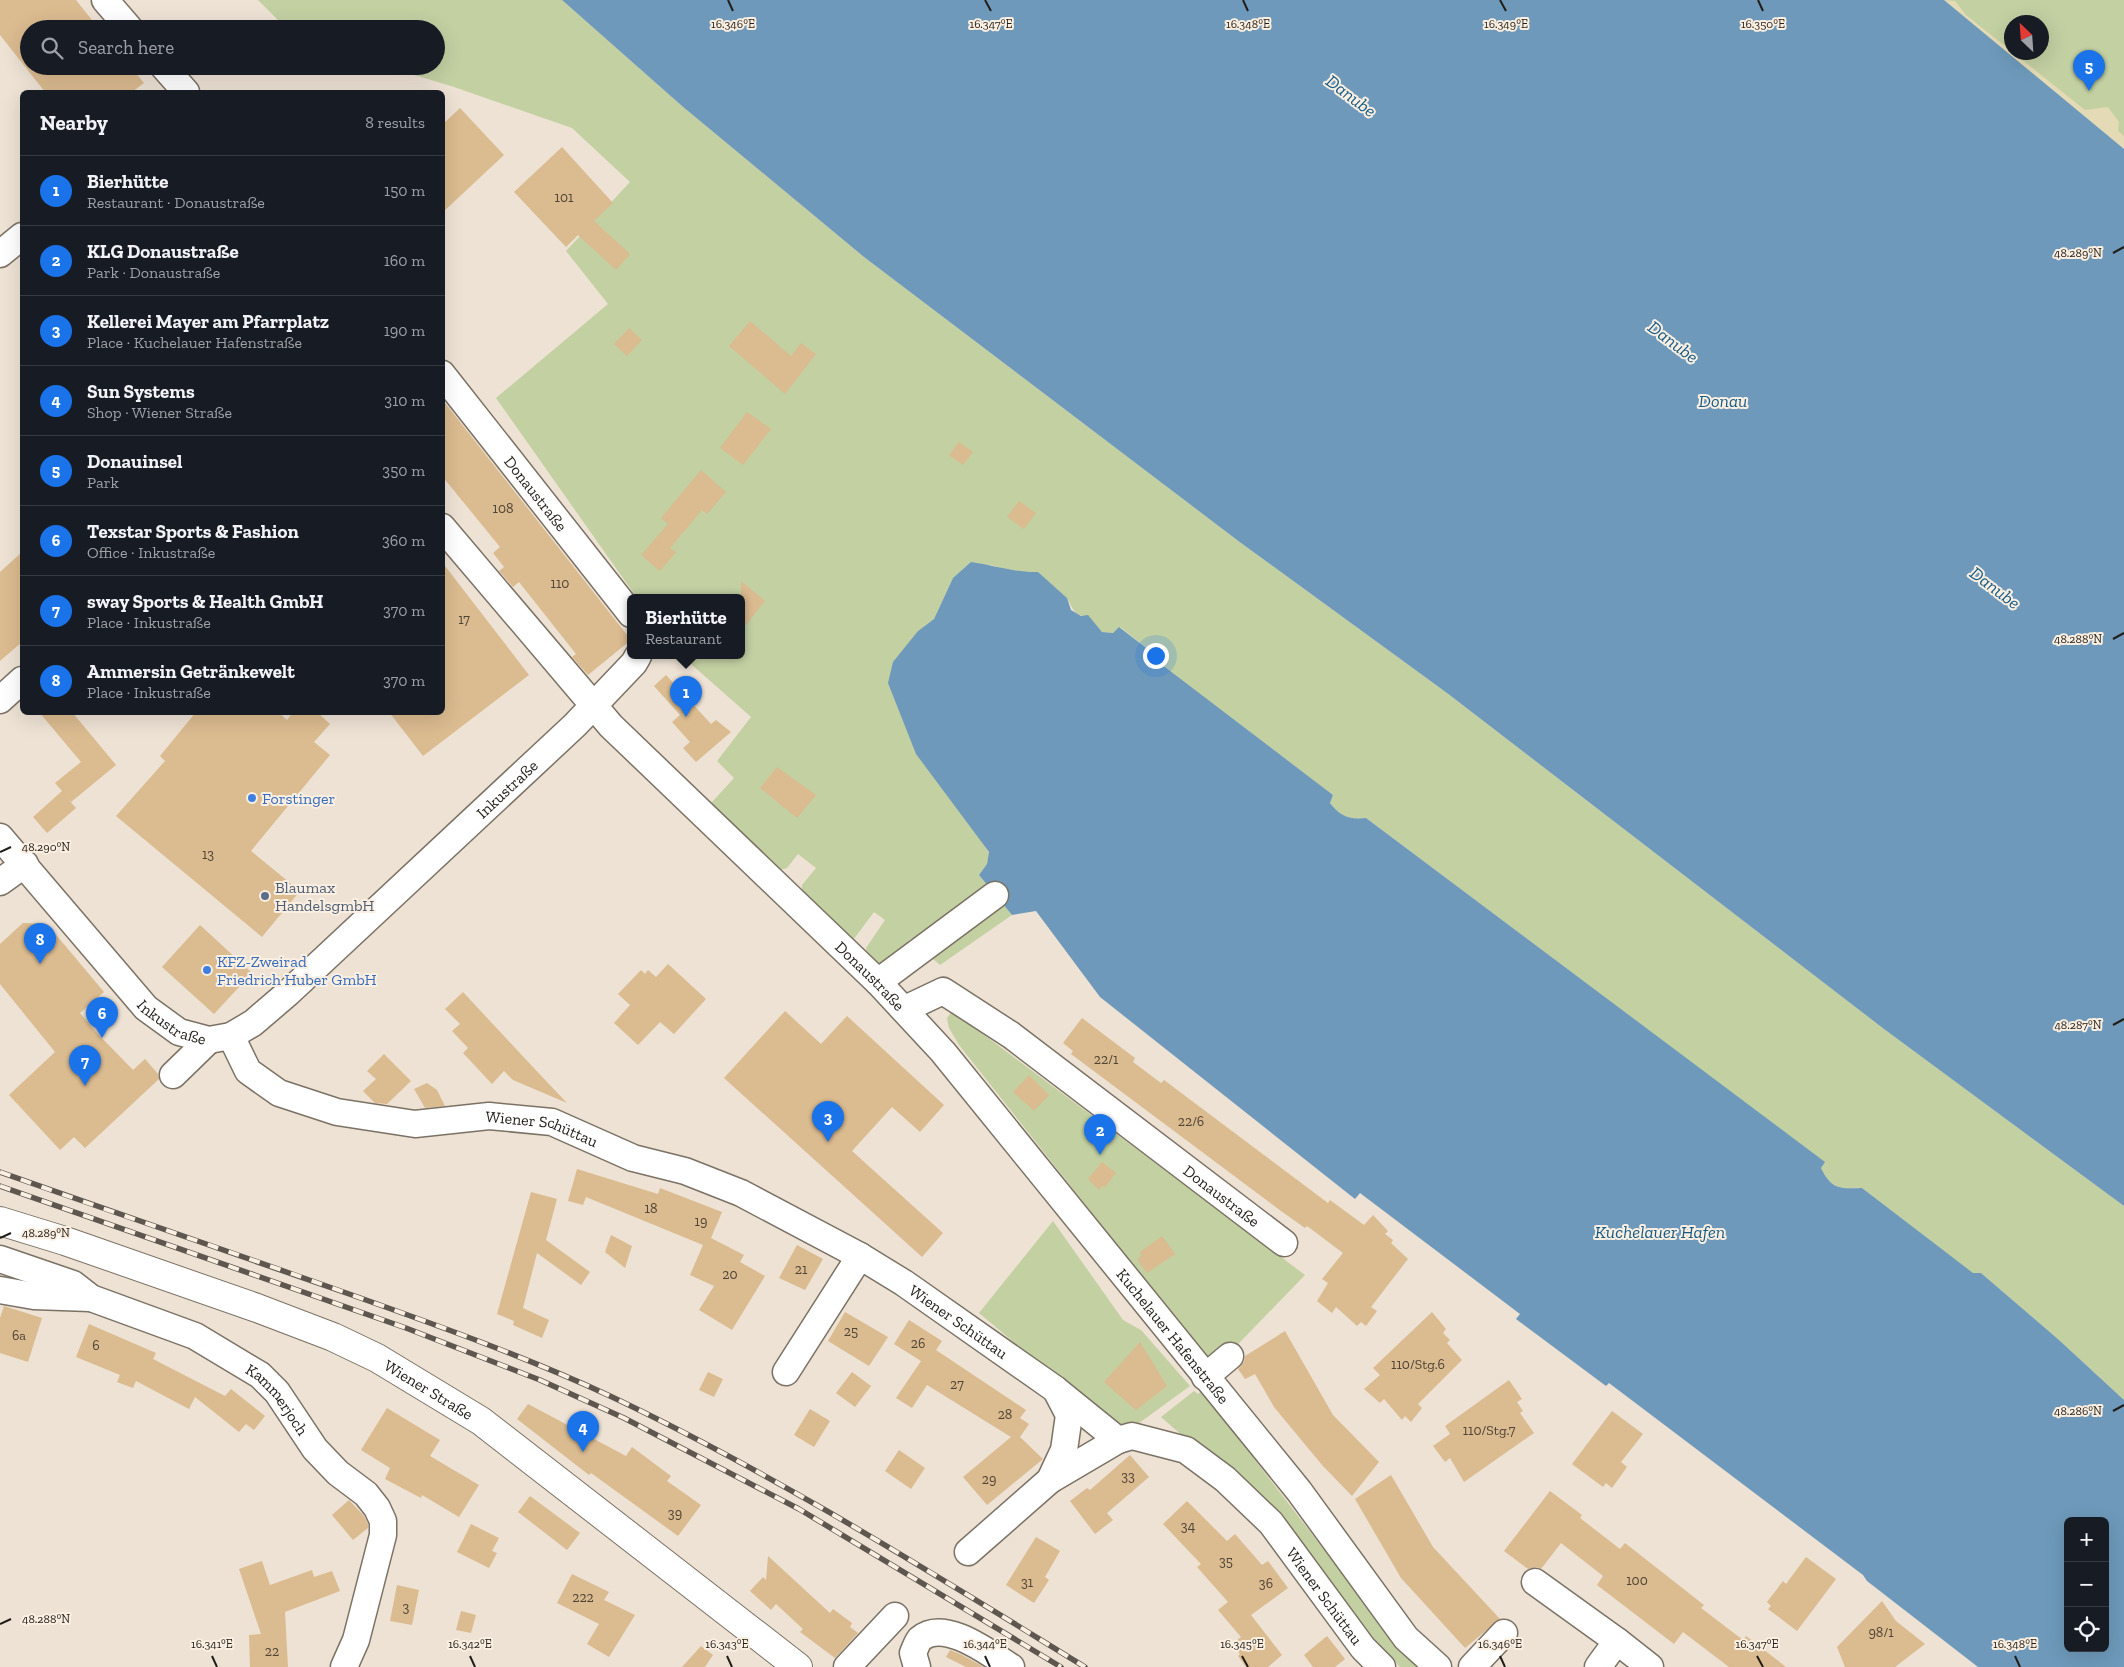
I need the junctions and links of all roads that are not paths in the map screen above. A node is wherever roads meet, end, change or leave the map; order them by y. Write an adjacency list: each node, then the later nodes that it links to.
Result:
1 (105, 0): 2 (street)
2 (122, 20)
3 (171, 75): 4 (street)
4 (184, 90)
5 (20, 238): 6 (street)
6 (0, 254)
7 (445, 378): 9 (street, Donaustraße)
8 (445, 531): 13 (street, Donaustraße)
9 (627, 609)
10 (636, 659): 13 (street)
11 (20, 682): 12 (street)
12 (0, 700)
13 (594, 707): 18 (street, Donaustraße); 20 (street, Inkustraße)
14 (0, 837): 15 (street, Inkustraße)
15 (24, 864): 16 (street); 20 (street, Inkustraße)
16 (0, 882)
17 (995, 895): 18 (street)
18 (878, 982): 19 (street, Donaustraße)
19 (904, 1009): 23 (street, Donaustraße); 30 (street, Kuchelauer Hafenstraße)
20 (220, 1038): 21 (street); 24 (street, Wiener Schüttau)
21 (173, 1075)
22 (0, 1221): 44 (main road, Wiener Straße)
23 (1284, 1243)
24 (860, 1256): 29 (street); 31 (street, Wiener Schüttau)
25 (0, 1259): 27 (street, Kammerjoch)
26 (0, 1290): 27 (street)
27 (91, 1298): 43 (street, Kammerjoch)
28 (1230, 1356): 30 (street)
29 (786, 1372)
30 (1205, 1378): 34 (street, Kuchelauer Hafenstraße)
31 (1055, 1389): 32 (street, Wiener Schüttau); 33 (street, Wiener Schüttau)
32 (1118, 1440): 33 (street, Wiener Schüttau); 35 (street, Wiener Schüttau)
33 (1050, 1480): 36 (street, Wiener Schüttau)
34 (1299, 1490): 35 (street); 49 (street, Kuchelauer Hafenstraße)
35 (1271, 1523): 48 (street, Wiener Schüttau)
36 (968, 1552)
37 (1535, 1582): 41 (street)
38 (895, 1616): 45 (street)
39 (1504, 1633): 50 (street)
40 (920, 1640): 42 (street); 46 (street); 47 (street)
41 (1617, 1641): 51 (street); 52 (street)
42 (916, 1666)
43 (344, 1667)
44 (798, 1667)
45 (847, 1667)
46 (982, 1667)
47 (1010, 1667)
48 (1382, 1667)
49 (1438, 1667)
50 (1472, 1667)
51 (1598, 1667)
52 (1650, 1667)

